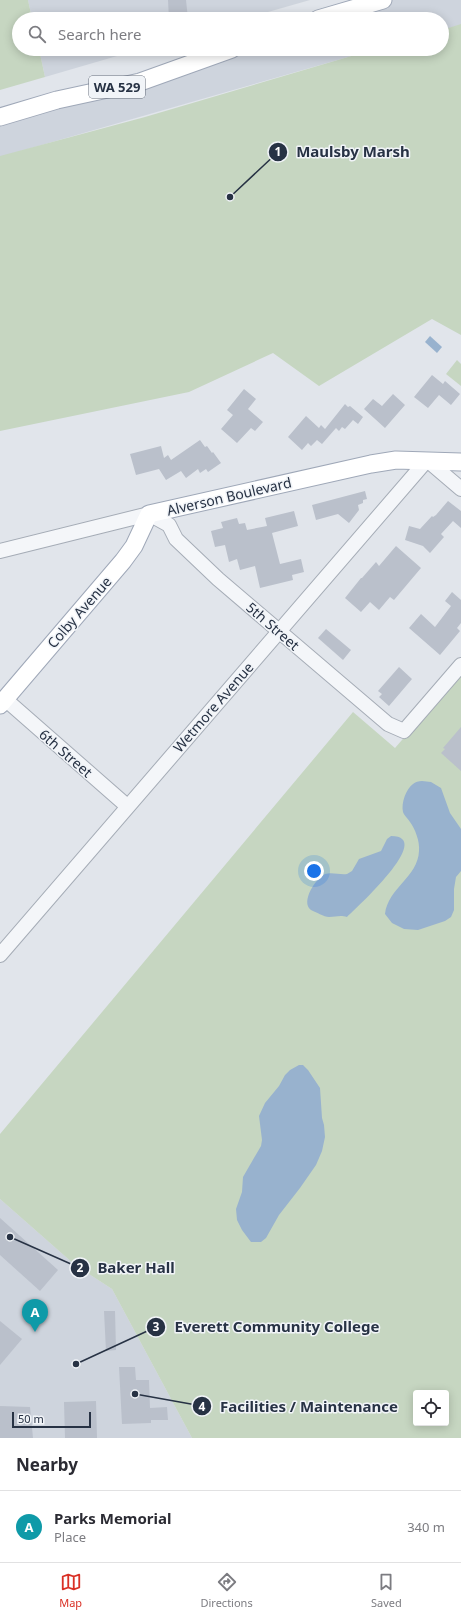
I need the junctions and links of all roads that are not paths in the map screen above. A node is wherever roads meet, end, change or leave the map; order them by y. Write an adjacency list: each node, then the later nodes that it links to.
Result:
1 (383, 0): 2 (main road)
2 (342, 12)
3 (212, 56): 4 (main road, WA 529)
4 (0, 117)
5 (427, 460): 6 (main road, Alverson Boulevard); 7 (street); 8 (main road, Alverson Boulevard); 10 (street, Wetmore Avenue)
6 (461, 462)
7 (461, 489)
8 (149, 514): 9 (street, Alverson Boulevard); 10 (street, 5th Street); 12 (main road, Colby Avenue)
9 (0, 551)
10 (280, 631): 11 (street, 5th Street); 13 (street, Wetmore Avenue)
11 (461, 665)
12 (3, 702): 13 (street, 6th Street)
13 (127, 806): 14 (street, Wetmore Avenue)
14 (0, 955)

